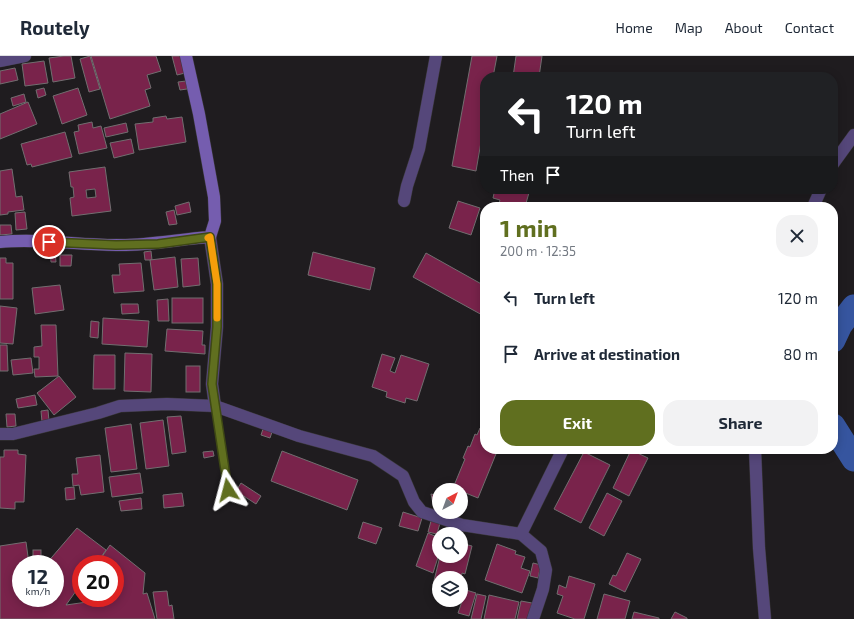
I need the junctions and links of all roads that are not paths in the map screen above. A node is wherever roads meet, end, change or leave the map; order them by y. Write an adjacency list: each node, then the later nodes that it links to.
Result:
1 (25, 56): 4 (street)
2 (186, 56): 8 (street)
3 (436, 56): 7 (street)
4 (0, 61)
5 (854, 135): 6 (street)
6 (838, 157)
7 (404, 201)
8 (210, 237): 9 (street); 10 (street)
9 (0, 242)
10 (215, 406): 11 (street); 14 (lane); 15 (street)
11 (0, 434)
12 (561, 454): 15 (street)
13 (755, 454): 17 (street)
14 (228, 490)
15 (521, 534): 16 (street)
16 (533, 619)
17 (765, 619)

